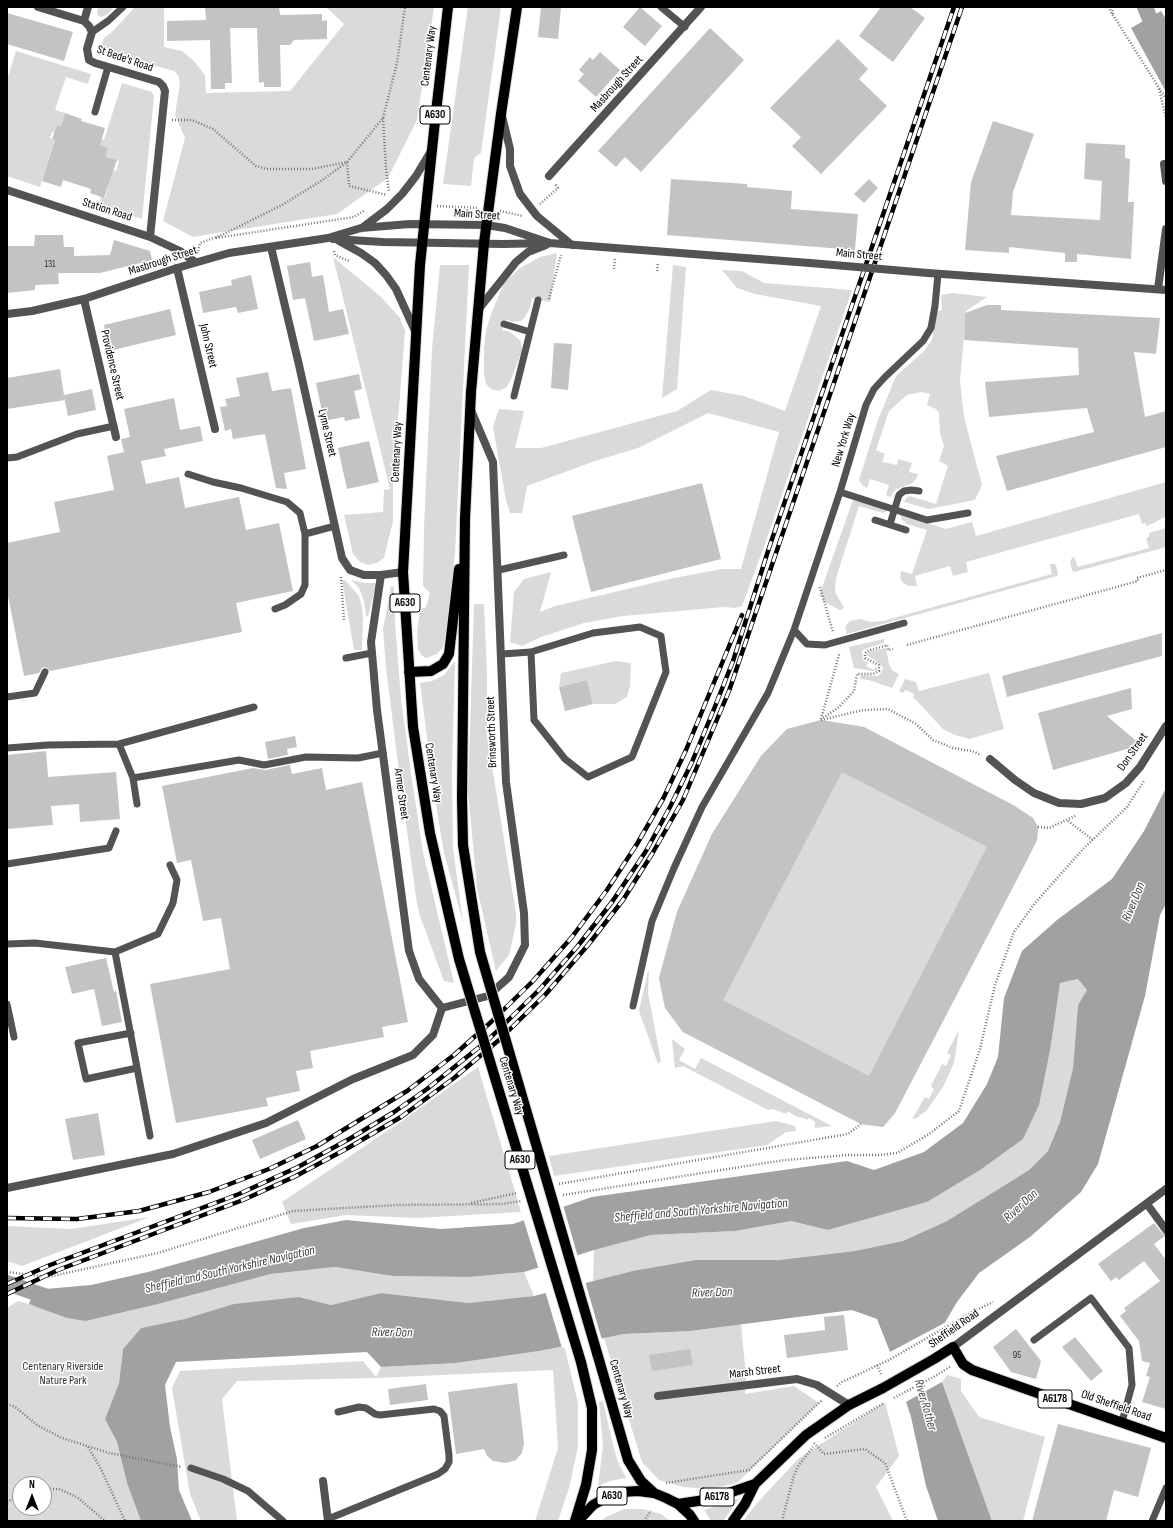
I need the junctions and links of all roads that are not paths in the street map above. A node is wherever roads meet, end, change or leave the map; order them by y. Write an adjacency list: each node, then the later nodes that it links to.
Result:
1 (38, 7): 9 (street)
2 (88, 7): 9 (street)
3 (123, 7): 11 (lane)
4 (448, 7): 12 (main road, Centenary Way / A630)
5 (454, 7): 12 (main road, A630)
6 (517, 7): 15 (main road, Centenary Way / A630)
7 (661, 7): 10 (lane)
8 (701, 7): 10 (street, Masbrough Street)
9 (84, 21): 11 (street, St Bede's Road)
10 (685, 27): 18 (street, Masbrough Street)
11 (92, 32): 13 (street, St Bede's Road)
12 (444, 44): 16 (main road, Centenary Way / A630)
13 (108, 67): 14 (lane); 25 (street, St Bede's Road)
14 (95, 112)
15 (501, 114): 22 (main road, Centenary Way / A630); 30 (street)
16 (432, 151): 21 (main road, Centenary Way / A630); 23 (street)
17 (1164, 164): 19 (street)
18 (549, 176)
19 (1166, 181)
20 (7, 190): 25 (street, Station Road)
21 (424, 224): 22 (street, Main Street); 23 (street, Masbrough Street); 27 (main road, Centenary Way / A630)
22 (486, 225): 28 (main road, Centenary Way / A630); 29 (street, Main Street)
23 (361, 228): 26 (street, Masbrough Street)
24 (1166, 229): 35 (street)
25 (150, 237): 32 (street, Station Road)
26 (331, 238): 27 (street, Masbrough Street); 31 (street, Masbrough Street); 42 (street)
27 (423, 242): 28 (street, Main Street); 42 (main road, Centenary Way / A630)
28 (484, 243): 29 (street, Main Street); 38 (main road, Centenary Way / A630)
29 (550, 243): 30 (street, Main Street); 38 (street)
30 (572, 245): 34 (street, Main Street, bridge)
31 (270, 247): 32 (street, Masbrough Street); 57 (street, Lyme Street)
32 (195, 262): 33 (street, Masbrough Street)
33 (177, 268): 36 (street, Masbrough Street); 46 (street, John Street)
34 (938, 274): 35 (street, Main Street); 51 (lane, New York Way)
35 (1162, 290)
36 (84, 299): 39 (street, Masbrough Street); 45 (street, Providence Street)
37 (538, 300): 41 (lane)
38 (478, 310): 44 (main road, Centenary Way / A630)
39 (7, 314)
40 (504, 324): 41 (lane)
41 (530, 332): 43 (lane)
42 (417, 336): 62 (main road, Centenary Way / A630)
43 (514, 396)
44 (470, 409): 54 (main road, Centenary Way / A630); 61 (street, Brinsworth Street)
45 (114, 426): 47 (street, Providence Street); 48 (lane)
46 (215, 430)
47 (116, 437)
48 (7, 458)
49 (188, 474): 59 (lane)
50 (919, 491): 52 (lane)
51 (840, 492): 52 (lane); 66 (lane, New York Way)
52 (894, 509): 53 (lane); 56 (lane)
53 (968, 514)
54 (464, 519): 72 (main road, A630); 109 (main road, Centenary Way / A630, bridge)
55 (875, 520): 56 (lane)
56 (890, 524): 58 (lane)
57 (335, 526): 59 (lane); 63 (street, Lyme Street)
58 (906, 530)
59 (305, 534): 64 (lane)
60 (564, 555): 61 (lane)
61 (498, 570): 69 (street, Brinsworth Street)
62 (403, 572): 63 (street); 72 (main road, Centenary Way / A630)
63 (381, 575): 68 (street, Armer Street)
64 (275, 609)
65 (904, 623): 66 (lane)
66 (794, 630): 88 (lane, New York Way)
67 (532, 652): 67 (lane); 69 (lane)
68 (372, 653): 70 (lane); 78 (street, Armer Street)
69 (502, 654): 89 (street, Brinsworth Street)
70 (346, 658)
71 (45, 672): 73 (lane)
72 (409, 672): 113 (main road, Centenary Way / A630, bridge)
73 (7, 697)
74 (254, 707): 76 (lane)
75 (1166, 726): 79 (street, Don Street)
76 (119, 744): 77 (lane); 80 (lane)
77 (7, 748)
78 (383, 753): 80 (lane); 89 (street, Armer Street)
79 (990, 759)
80 (133, 778): 81 (lane)
81 (137, 804)
82 (116, 831): 83 (lane)
83 (7, 864)
84 (170, 865): 86 (lane)
85 (7, 944): 86 (lane)
86 (115, 952): 90 (lane)
87 (7, 1004): 91 (lane)
88 (633, 1006)
89 (442, 1008): 94 (street)
90 (131, 1034): 92 (lane); 92 (lane)
91 (14, 1037)
92 (137, 1068): 93 (lane)
93 (150, 1136)
94 (7, 1188)
95 (1166, 1190): 96 (street, Sheffield Road)
96 (1147, 1204): 97 (street); 99 (street, Sheffield Road)
97 (1166, 1230)
98 (1034, 1340): 103 (lane)
99 (949, 1350): 101 (main road, Sheffield Road / A6178, bridge); 103 (main road, Old Sheffield Road / A6178)
100 (658, 1396): 101 (street, Marsh Street)
101 (849, 1405): 107 (main road, Sheffield Road / A6178)
102 (338, 1412): 111 (lane)
103 (1122, 1422): 104 (main road, Old Sheffield Road / A6178)
104 (1166, 1438)
105 (191, 1468): 112 (lane)
106 (323, 1480): 111 (street)
107 (755, 1484): 110 (main road, Sheffield Road / A6178); 115 (main road, Sheffield Road / A6178)
108 (1166, 1488): 116 (lane)
109 (654, 1493): 110 (main road, A630); 113 (main road, A630)
110 (678, 1504): 114 (main road, A630)
111 (328, 1520)
112 (282, 1521)
113 (577, 1521)
114 (694, 1521)
115 (733, 1521)
116 (1152, 1521)

